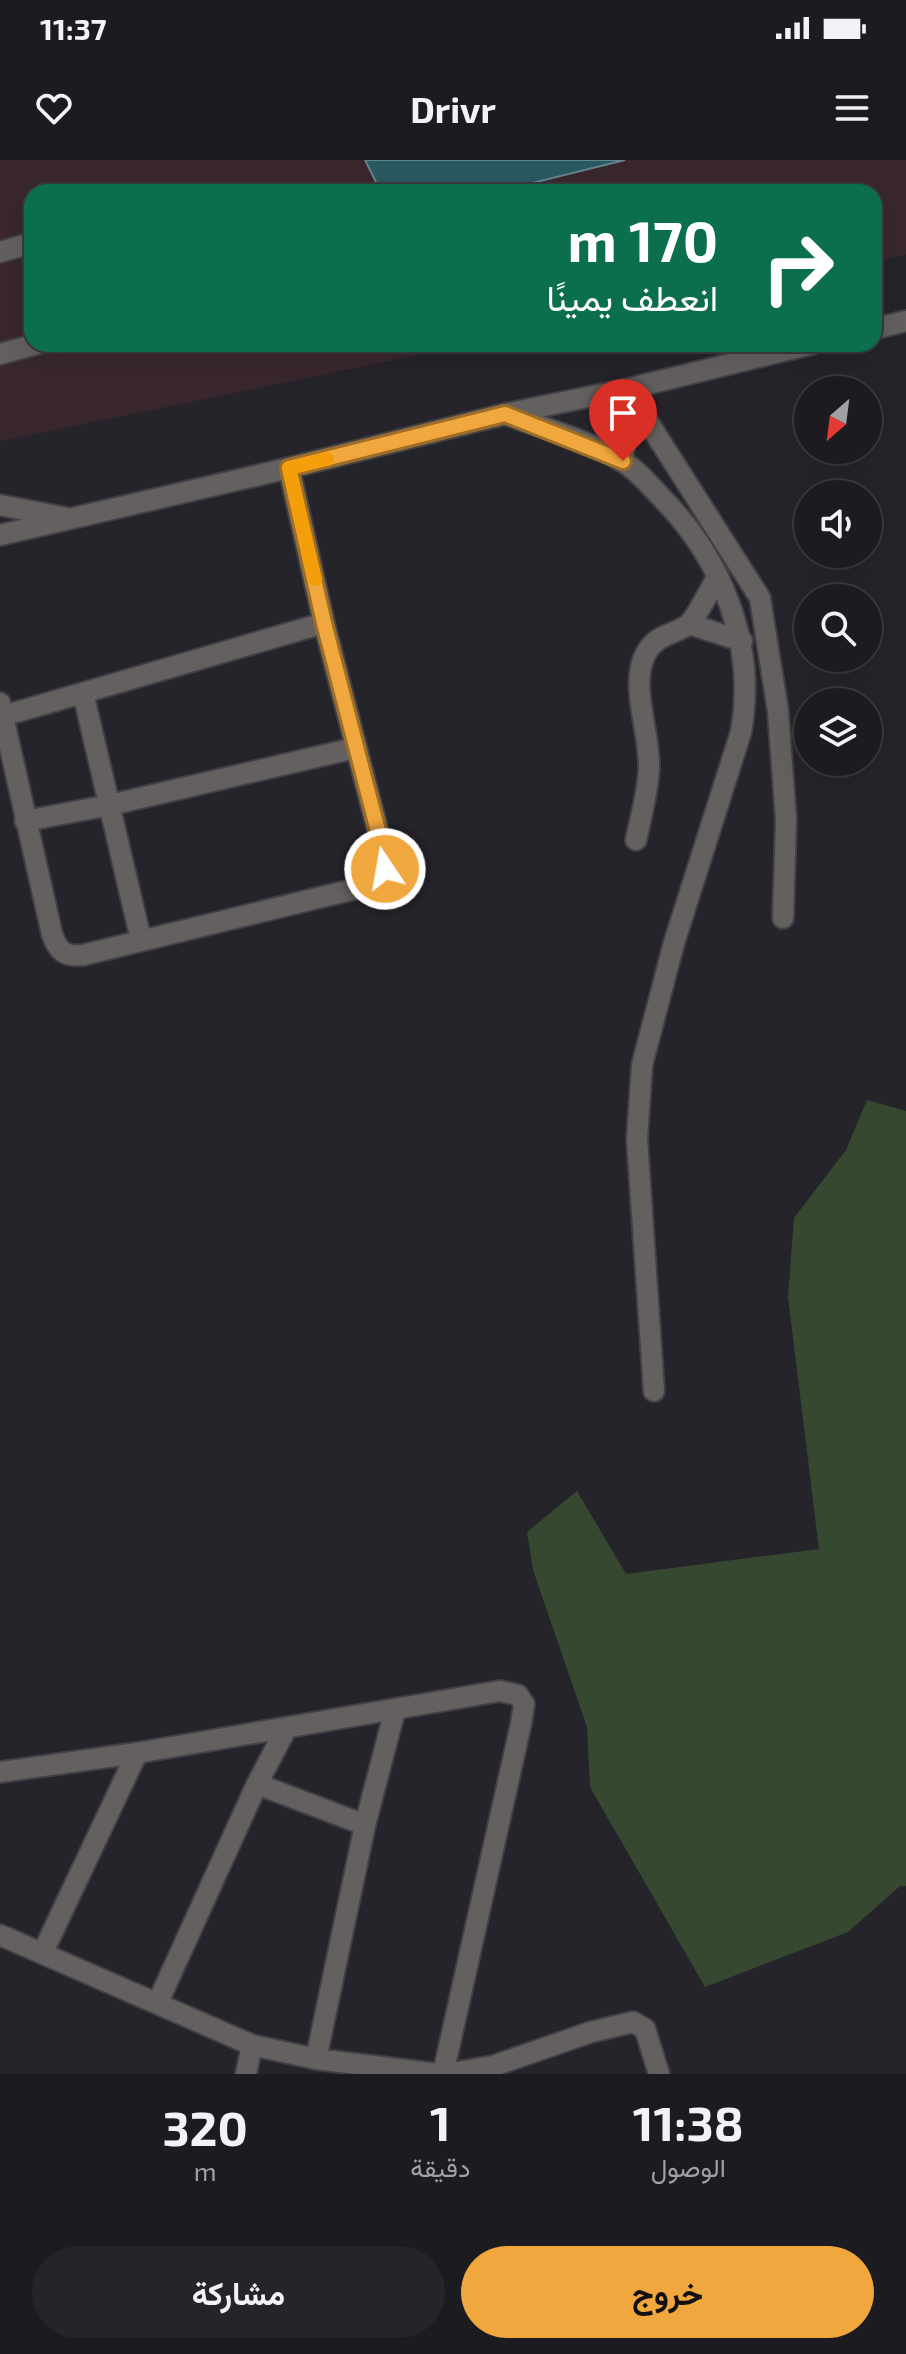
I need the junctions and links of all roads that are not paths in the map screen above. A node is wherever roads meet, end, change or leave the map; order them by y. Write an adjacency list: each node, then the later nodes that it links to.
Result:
1 (24, 245): 2 (street)
2 (0, 252)
3 (906, 321): 4 (street)
4 (882, 327)
5 (24, 348): 7 (street)
6 (779, 352): 8 (street)
7 (0, 354)
8 (627, 389): 9 (street); 10 (street); 25 (street)
9 (505, 414): 10 (street); 11 (street)
10 (623, 461): 15 (street)
11 (289, 468): 13 (street); 16 (street)
12 (0, 505): 13 (street)
13 (73, 520): 14 (street)
14 (0, 535)
15 (718, 576): 17 (street); 18 (street)
16 (324, 623): 19 (street); 21 (street)
17 (689, 624): 18 (street); 24 (street)
18 (742, 641): 27 (street)
19 (83, 693): 20 (street); 22 (street)
20 (2, 710): 23 (street)
21 (355, 748): 22 (street); 26 (street)
22 (110, 805): 23 (street); 26 (street)
23 (25, 821): 26 (street)
24 (636, 840)
25 (783, 918)
26 (141, 940)
27 (654, 1391)
28 (395, 1710): 29 (street); 33 (street); 41 (street)
29 (286, 1729): 30 (street); 32 (street)
30 (137, 1753): 31 (street); 35 (street)
31 (0, 1772)
32 (257, 1784): 33 (street); 36 (street)
33 (365, 1825): 38 (street)
34 (0, 1935): 35 (street)
35 (43, 1952): 36 (street)
36 (158, 2002): 37 (street)
37 (252, 2045): 38 (street); 40 (street)
38 (316, 2059): 41 (street)
39 (492, 2070): 41 (street); 42 (street)
40 (246, 2074)
41 (442, 2074)
42 (659, 2074)

